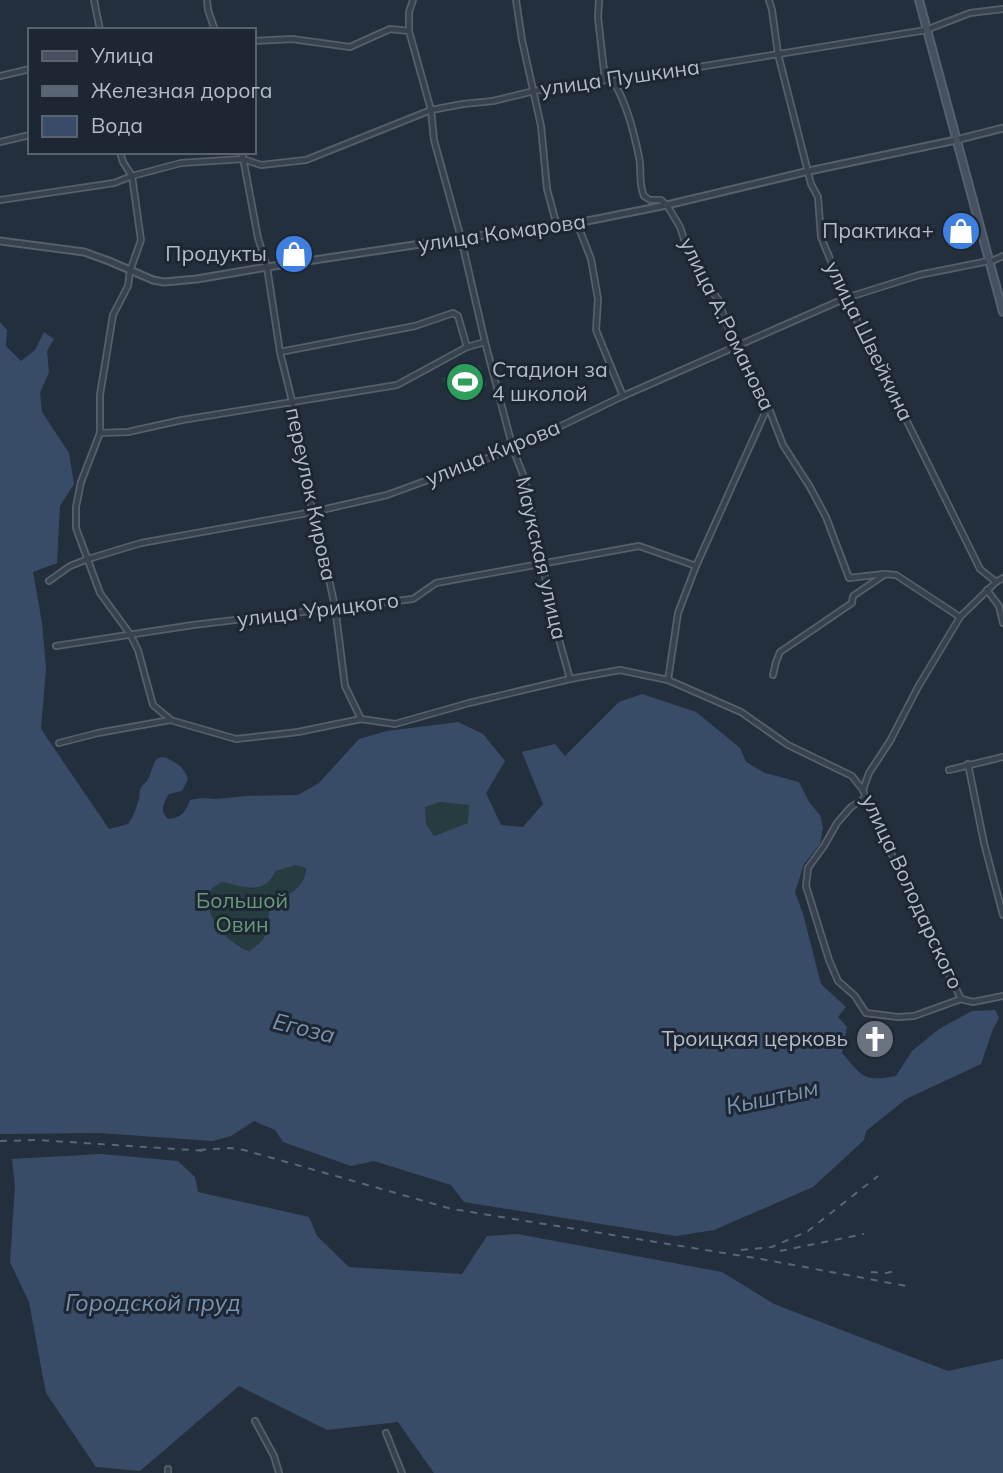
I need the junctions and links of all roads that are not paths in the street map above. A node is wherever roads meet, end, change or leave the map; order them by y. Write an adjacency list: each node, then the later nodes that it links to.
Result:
1 (94, 0): 9 (street)
2 (207, 0): 10 (street)
3 (413, 0): 12 (street)
4 (516, 0): 19 (street)
5 (599, 0): 17 (street)
6 (769, 0): 14 (street, улица Швейкина)
7 (919, 0): 11 (main road)
8 (1003, 9): 11 (street, улица Пушкина)
9 (100, 28)
10 (214, 28)
11 (926, 30): 14 (street, улица Пушкина); 23 (main road)
12 (409, 31): 13 (street); 20 (street, Маукская улица)
13 (256, 41)
14 (778, 54): 18 (street, улица Пушкина); 28 (street, улица Швейкина)
15 (28, 69): 16 (street)
16 (0, 76)
17 (604, 80): 18 (street, улица Пушкина); 19 (street, улица Пушкина)
18 (613, 81): 31 (street, улица А.Романова)
19 (534, 91): 20 (street, улица Пушкина); 33 (street)
20 (430, 110): 27 (street, улица Пушкина); 34 (street, Маукская улица)
21 (1003, 128): 23 (street, улица Комарова)
22 (28, 135): 24 (street)
23 (956, 140): 28 (street, улица Комарова); 37 (main road)
24 (0, 142)
25 (121, 154): 29 (street)
26 (242, 154): 27 (street)
27 (243, 159): 29 (street, улица Пушкина); 38 (street, переулок Кирова)
28 (808, 172): 31 (street, улица Комарова); 40 (street, улица Швейкина)
29 (132, 176): 30 (street, улица Пушкина); 39 (street)
30 (0, 200)
31 (667, 205): 32 (street, улица Комарова); 44 (street, улица А.Романова)
32 (577, 223): 33 (street, улица Комарова); 46 (street)
33 (557, 226): 34 (street, улица Комарова)
34 (461, 238): 38 (street, улица Комарова); 42 (street, Маукская улица)
35 (0, 241): 39 (street, улица Комарова)
36 (1003, 256): 37 (street, улица Кирова)
37 (989, 261): 40 (street, улица Кирова); 41 (main road)
38 (267, 267): 39 (street, улица Комарова); 45 (street, переулок Кирова)
39 (130, 271): 49 (street)
40 (846, 298): 44 (street, улица Кирова); 58 (street, улица Швейкина)
41 (1003, 312)
42 (485, 342): 43 (street); 50 (street, Маукская улица)
43 (467, 347): 45 (street); 47 (street)
44 (735, 348): 46 (street, улица Кирова); 48 (street, улица А.Романова)
45 (280, 352): 47 (street, переулок Кирова)
46 (623, 396): 50 (street, улица Кирова)
47 (292, 401): 49 (street); 51 (street, переулок Кирова)
48 (768, 406): 54 (street); 55 (street, улица А.Романова)
49 (100, 433): 52 (street)
50 (513, 449): 51 (street, улица Кирова); 53 (street, Маукская улица)
51 (313, 512): 52 (street, улица Кирова); 60 (street, переулок Кирова)
52 (88, 559): 57 (street, улица Кирова); 63 (street)
53 (543, 563): 54 (street, улица Урицкого); 60 (street, улица Урицкого); 66 (street, Маукская улица)
54 (696, 566): 67 (street)
55 (884, 574): 61 (street); 65 (street)
56 (1003, 578): 58 (street, улица Володарского)
57 (49, 581)
58 (996, 582): 59 (street, улица Володарского)
59 (987, 590): 61 (street, улица Володарского); 62 (street)
60 (335, 607): 63 (street, улица Урицкого); 68 (street, переулок Кирова)
61 (960, 617): 74 (street, улица Володарского)
62 (1003, 623)
63 (130, 634): 64 (street, улица Урицкого); 69 (street)
64 (56, 646)
65 (773, 675)
66 (570, 679): 67 (street); 68 (street)
67 (668, 680): 75 (street)
68 (361, 719): 69 (street)
69 (170, 720): 70 (street)
70 (59, 743)
71 (1003, 757): 72 (street)
72 (968, 764): 73 (street); 78 (street)
73 (949, 769)
74 (869, 773): 75 (street); 76 (street, улица Володарского)
75 (852, 776): 76 (street)
76 (863, 790): 77 (street, улица Володарского)
77 (865, 798): 80 (street, улица Володарского); 80 (street)
78 (1003, 915)
79 (1003, 996): 80 (street)
80 (961, 999)
81 (255, 1421): 83 (street)
82 (386, 1433): 84 (street)
83 (279, 1473)
84 (402, 1473)

